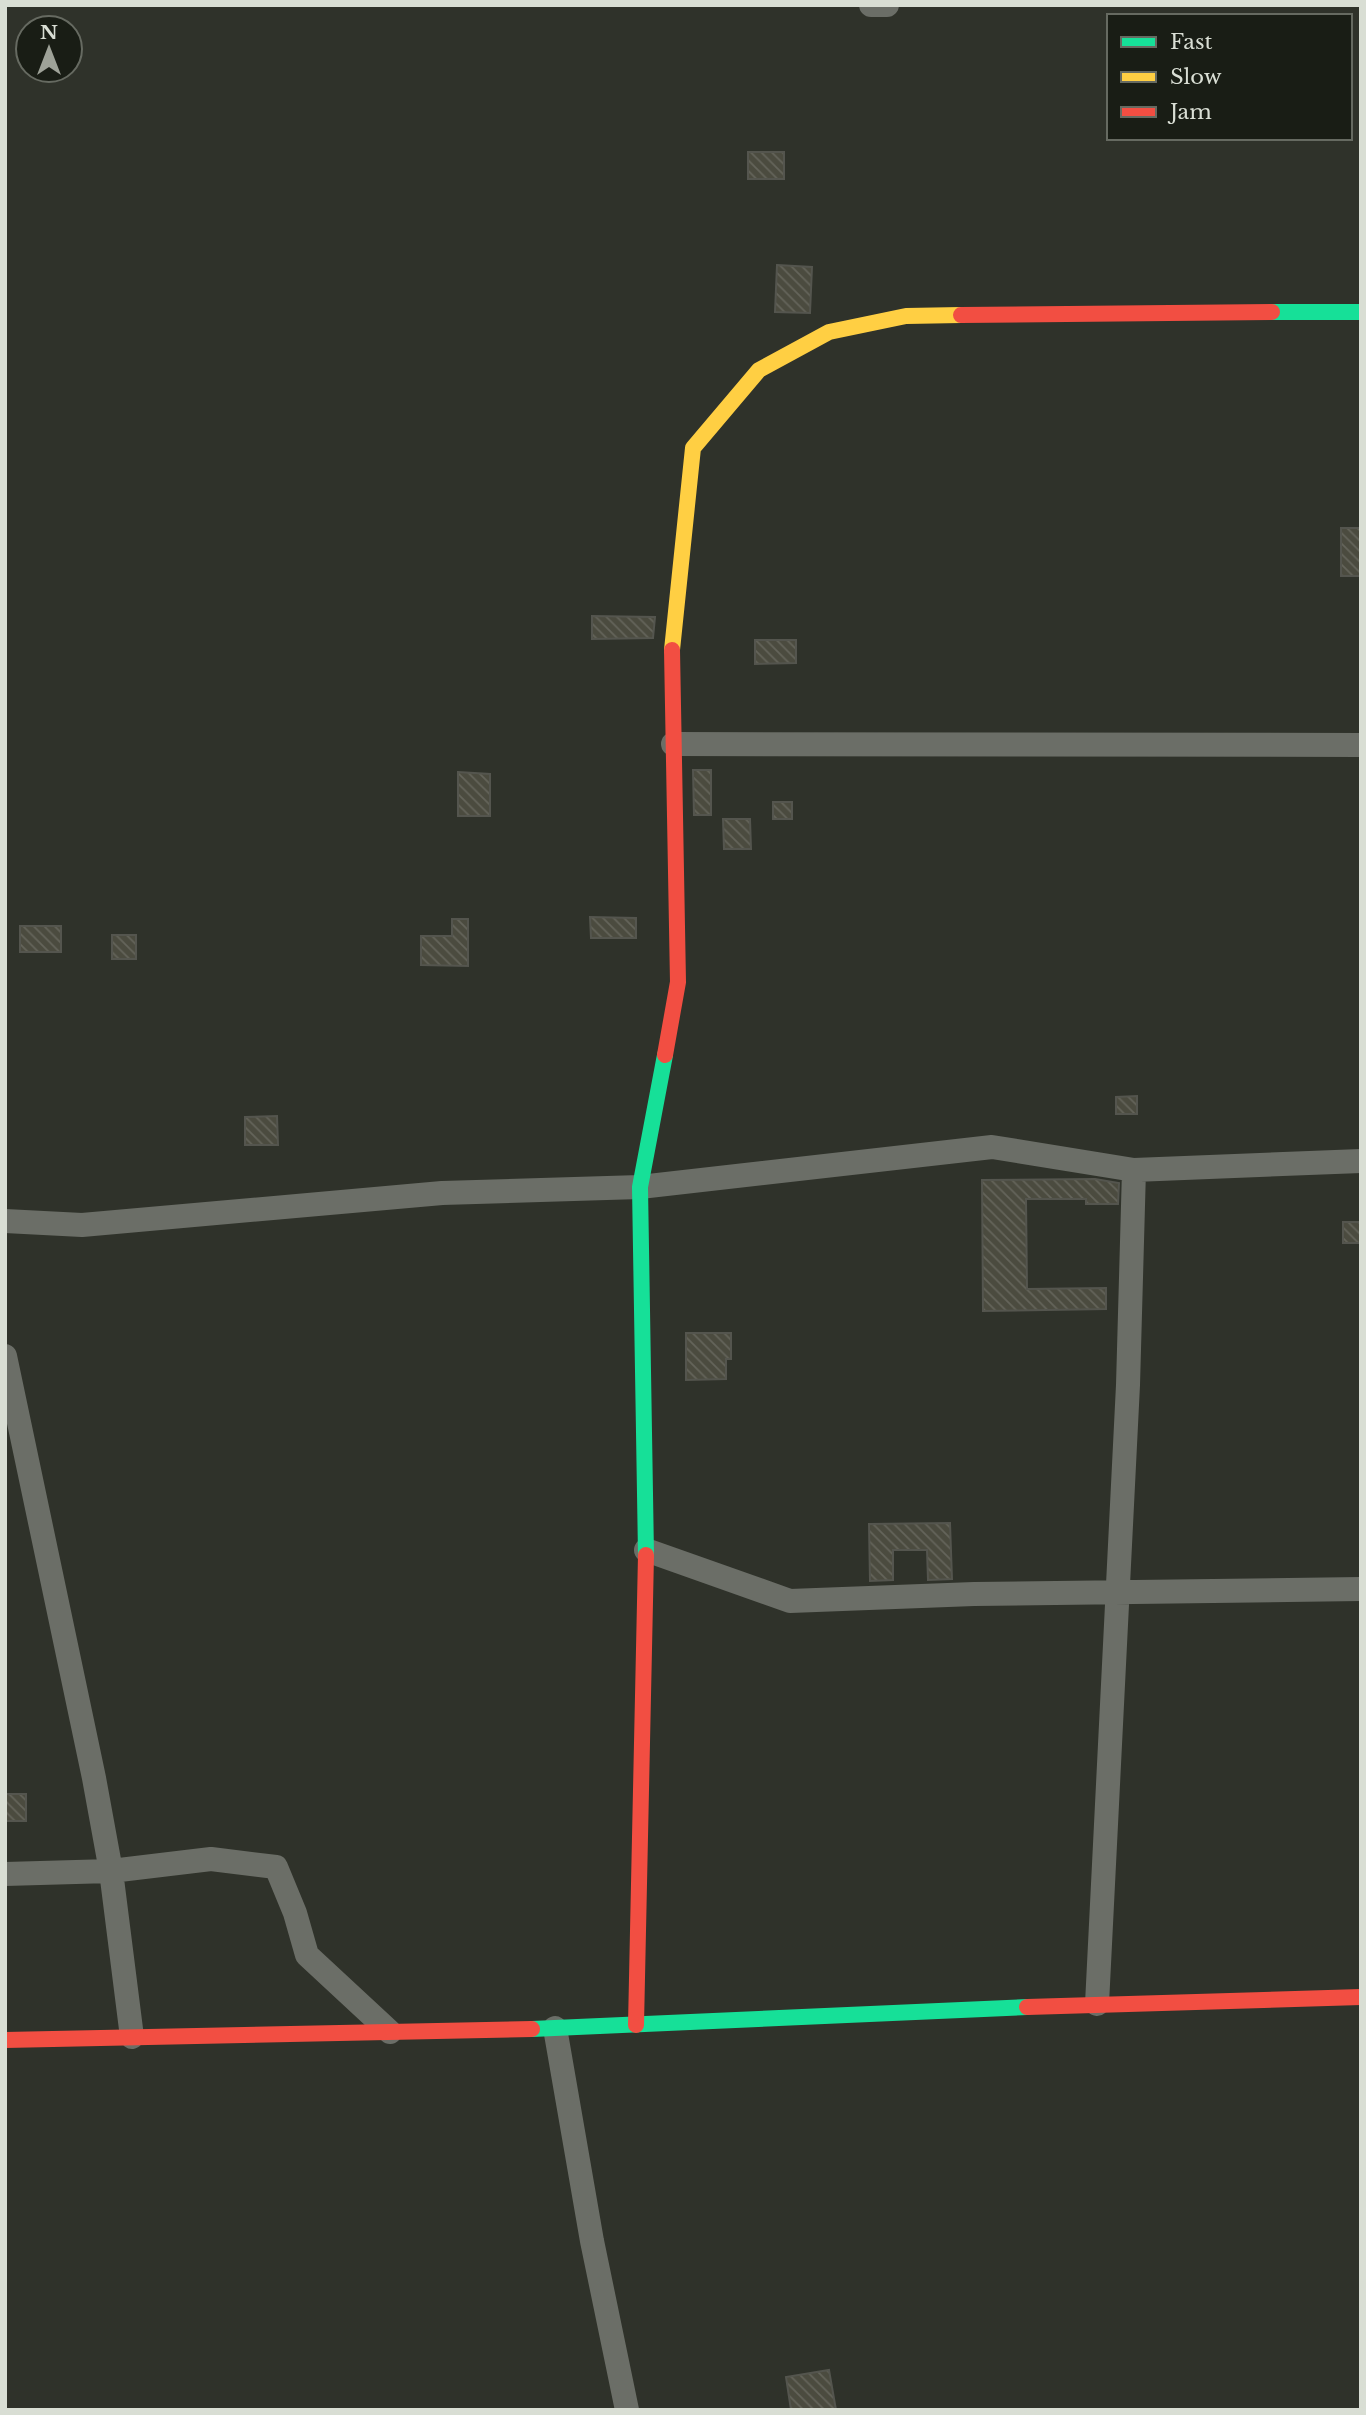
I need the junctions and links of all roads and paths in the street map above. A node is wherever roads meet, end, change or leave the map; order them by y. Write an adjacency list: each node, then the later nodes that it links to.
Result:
1 (871, 5): 2 (street)
2 (887, 5)
3 (1361, 312): 4 (street)
4 (673, 744): 5 (street); 8 (street)
5 (1361, 745)
6 (1361, 1161): 7 (street)
7 (1134, 1170): 8 (street); 13 (street)
8 (640, 1187): 9 (street); 11 (street)
9 (5, 1221)
10 (5, 1356): 14 (street)
11 (646, 1550): 13 (street); 18 (street)
12 (1361, 1590): 13 (street)
13 (1118, 1594): 17 (street)
14 (110, 1871): 15 (street); 20 (street); 21 (street)
15 (5, 1874)
16 (1361, 1997): 17 (street)
17 (1097, 2004): 18 (street)
18 (636, 2025): 19 (street)
19 (555, 2028): 20 (street); 23 (street)
20 (390, 2032): 21 (street)
21 (132, 2037): 22 (street)
22 (5, 2040)
23 (627, 2410)

